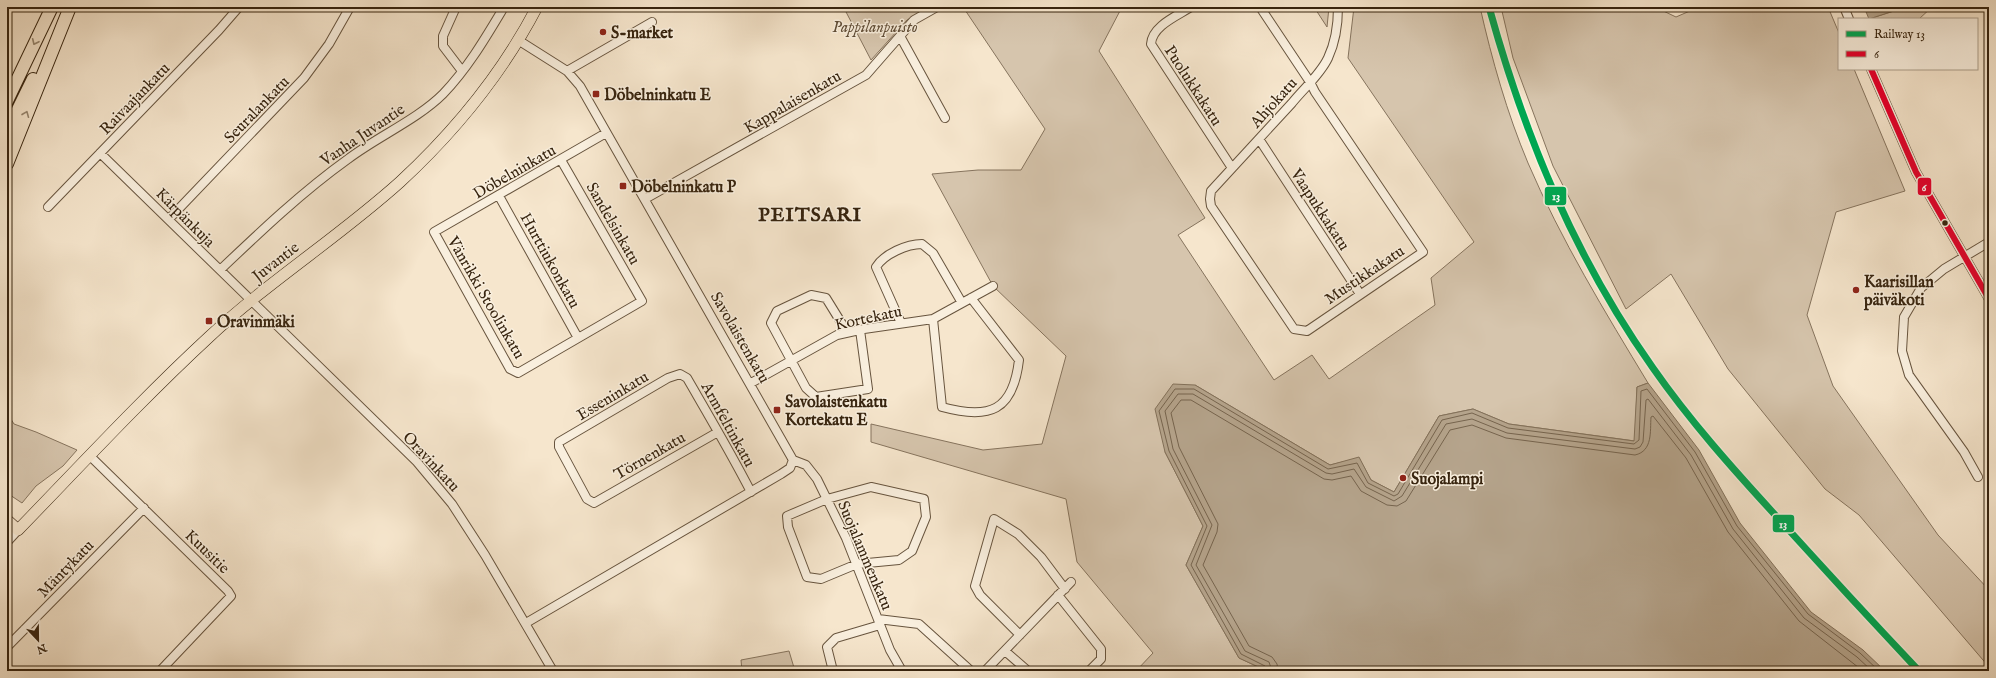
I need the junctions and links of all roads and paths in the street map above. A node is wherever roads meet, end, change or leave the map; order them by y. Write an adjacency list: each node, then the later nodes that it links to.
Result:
1 (52, 7): 21 (highway, one-way to 21)
2 (69, 7): 23 (highway); 28 (highway, one-way to 2)
3 (239, 7): 26 (street, Raivaajankatu)
4 (350, 7): 34 (street, Seuralankatu)
5 (456, 7): 18 (street)
6 (504, 7): 18 (street, Vanha Juvantie)
7 (537, 7): 16 (main road, Juvantie)
8 (937, 7): 15 (street, Kappalaisenkatu)
9 (1191, 7): 29 (street, Puolukkakatu)
10 (1260, 7): 20 (street)
11 (1338, 7): 20 (street, Ahjokatu)
12 (1844, 7): 13 (street)
13 (1850, 18)
14 (652, 22): 19 (street)
15 (900, 36): 22 (street); 31 (street, Kappalaisenkatu)
16 (518, 40): 19 (street, Savolaistenkatu); 43 (main road, Juvantie)
17 (1871, 70): 37 (street)
18 (462, 71): 38 (street, Vanha Juvantie)
19 (568, 71): 24 (street, Savolaistenkatu)
20 (1310, 82): 25 (street, Ahjokatu); 40 (street, Mustikkakatu)
21 (7, 101)
22 (945, 118)
23 (7, 132)
24 (606, 133): 27 (street, Döbelninkatu); 31 (street, Savolaistenkatu)
25 (1259, 139): 29 (street, Ahjokatu); 40 (street, Vaapukkakatu)
26 (100, 153): 33 (street, Raivaajankatu); 34 (street, Kärpänkuja)
27 (561, 160): 30 (street, Döbelninkatu); 49 (street, Sandelsinkatu)
28 (7, 164)
29 (1232, 168): 32 (street, Ahjokatu)
30 (499, 196): 35 (street, Döbelninkatu); 49 (street, Hurttiukonkatu)
31 (645, 199): 52 (street, Savolaistenkatu)
32 (1211, 206): 40 (street, Mustikkakatu)
33 (48, 207)
34 (169, 219): 38 (street, Kärpänkuja)
35 (434, 232): 49 (street, Vänrikki Stoolinkatu)
36 (1989, 242): 37 (street)
37 (1965, 257): 42 (street); 56 (street)
38 (220, 270): 43 (street, Kärpänkuja)
39 (993, 286): 41 (street, Kortekatu)
40 (1360, 294)
41 (971, 298): 44 (street, Kortekatu); 45 (street)
42 (1989, 299)
43 (252, 300): 54 (main road, Juvantie); 69 (street, Oravinkatu)
44 (962, 303): 45 (street, Kortekatu); 46 (street)
45 (933, 319): 46 (street, Kortekatu)
46 (901, 323): 47 (street, Kortekatu)
47 (860, 330): 48 (street, Kortekatu); 50 (street)
48 (848, 332): 50 (street, Kortekatu); 50 (street)
49 (578, 338)
50 (791, 361): 52 (street, Kortekatu)
51 (680, 374): 53 (street, Armfeltinkatu); 59 (street, Esseninkatu)
52 (751, 383): 55 (street, Savolaistenkatu)
53 (718, 432): 57 (street, Armfeltinkatu); 59 (street, Törnenkatu)
54 (90, 456): 60 (street, Kuusitie); 62 (main road, Juvantie)
55 (793, 460): 57 (street); 58 (street, Suojalammenkatu)
56 (1978, 477)
57 (751, 492): 69 (street)
58 (827, 499): 64 (street, Suojalammenkatu); 64 (street); 64 (street)
59 (594, 503)
60 (144, 508): 71 (street, Mäntykatu); 74 (street, Kuusitie)
61 (7, 520): 62 (main road)
62 (18, 530): 63 (street)
63 (7, 542)
64 (856, 564): 68 (street, Suojalammenkatu)
65 (1071, 582): 66 (street)
66 (1064, 588): 67 (street); 70 (street)
67 (1058, 595): 70 (street); 80 (street)
68 (879, 622): 73 (street, Suojalammenkatu); 76 (street); 77 (street)
69 (526, 623): 75 (street, Oravinkatu)
70 (1020, 635): 72 (street)
71 (7, 647)
72 (1005, 651): 78 (street); 79 (street)
73 (901, 670)
74 (160, 671)
75 (553, 671)
76 (833, 671)
77 (971, 671)
78 (985, 671)
79 (1028, 671)
80 (1089, 671)

